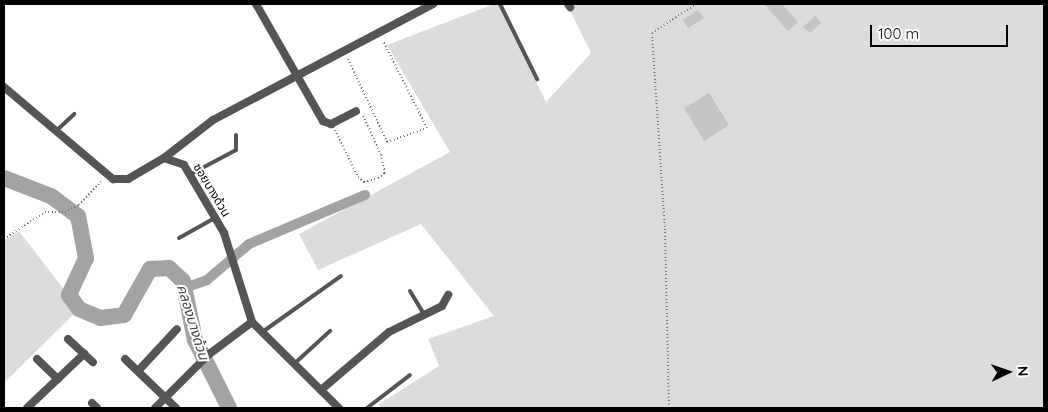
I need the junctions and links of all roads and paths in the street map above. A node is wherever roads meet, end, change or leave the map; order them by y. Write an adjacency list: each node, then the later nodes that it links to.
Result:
1 (256, 4): 9 (street)
2 (433, 4): 9 (street)
3 (500, 4): 10 (lane)
4 (688, 4): 6 (path)
5 (696, 4): 6 (path)
6 (690, 8): 47 (path)
7 (377, 43): 8 (path)
8 (355, 53)
9 (297, 75): 14 (street); 17 (street)
10 (537, 79)
11 (4, 87): 15 (street)
12 (356, 112): 14 (street); 14 (path)
13 (74, 114): 15 (lane)
14 (332, 124)
15 (56, 131): 19 (street)
16 (236, 135): 18 (lane)
17 (164, 158): 18 (street, ซอยบางด้วน); 19 (street)
18 (191, 174): 20 (street, ซอยบางด้วน)
19 (107, 175): 22 (path)
20 (217, 217): 21 (lane); 27 (street, ซอยบางด้วน)
21 (179, 238)
22 (4, 239)
23 (340, 276): 30 (lane)
24 (410, 291): 26 (lane)
25 (448, 295): 26 (street)
26 (424, 314): 40 (street)
27 (252, 322): 30 (street, ซอยบางด้วน); 41 (street)
28 (177, 329): 37 (street)
29 (330, 331): 36 (lane)
30 (261, 332): 36 (street, ซอยบางด้วน)
31 (68, 339): 32 (street)
32 (84, 354): 35 (street); 39 (street)
33 (37, 359): 39 (street)
34 (125, 359): 37 (street)
35 (93, 362)
36 (294, 364): 40 (street, ซอยบางด้วน)
37 (138, 371): 41 (street)
38 (410, 375): 46 (lane)
39 (58, 379): 42 (street)
40 (321, 390): 45 (street, ซอยบางด้วน)
41 (165, 398): 43 (street); 44 (street)
42 (27, 408)
43 (155, 408)
44 (176, 408)
45 (339, 408)
46 (367, 408)
47 (669, 408)

